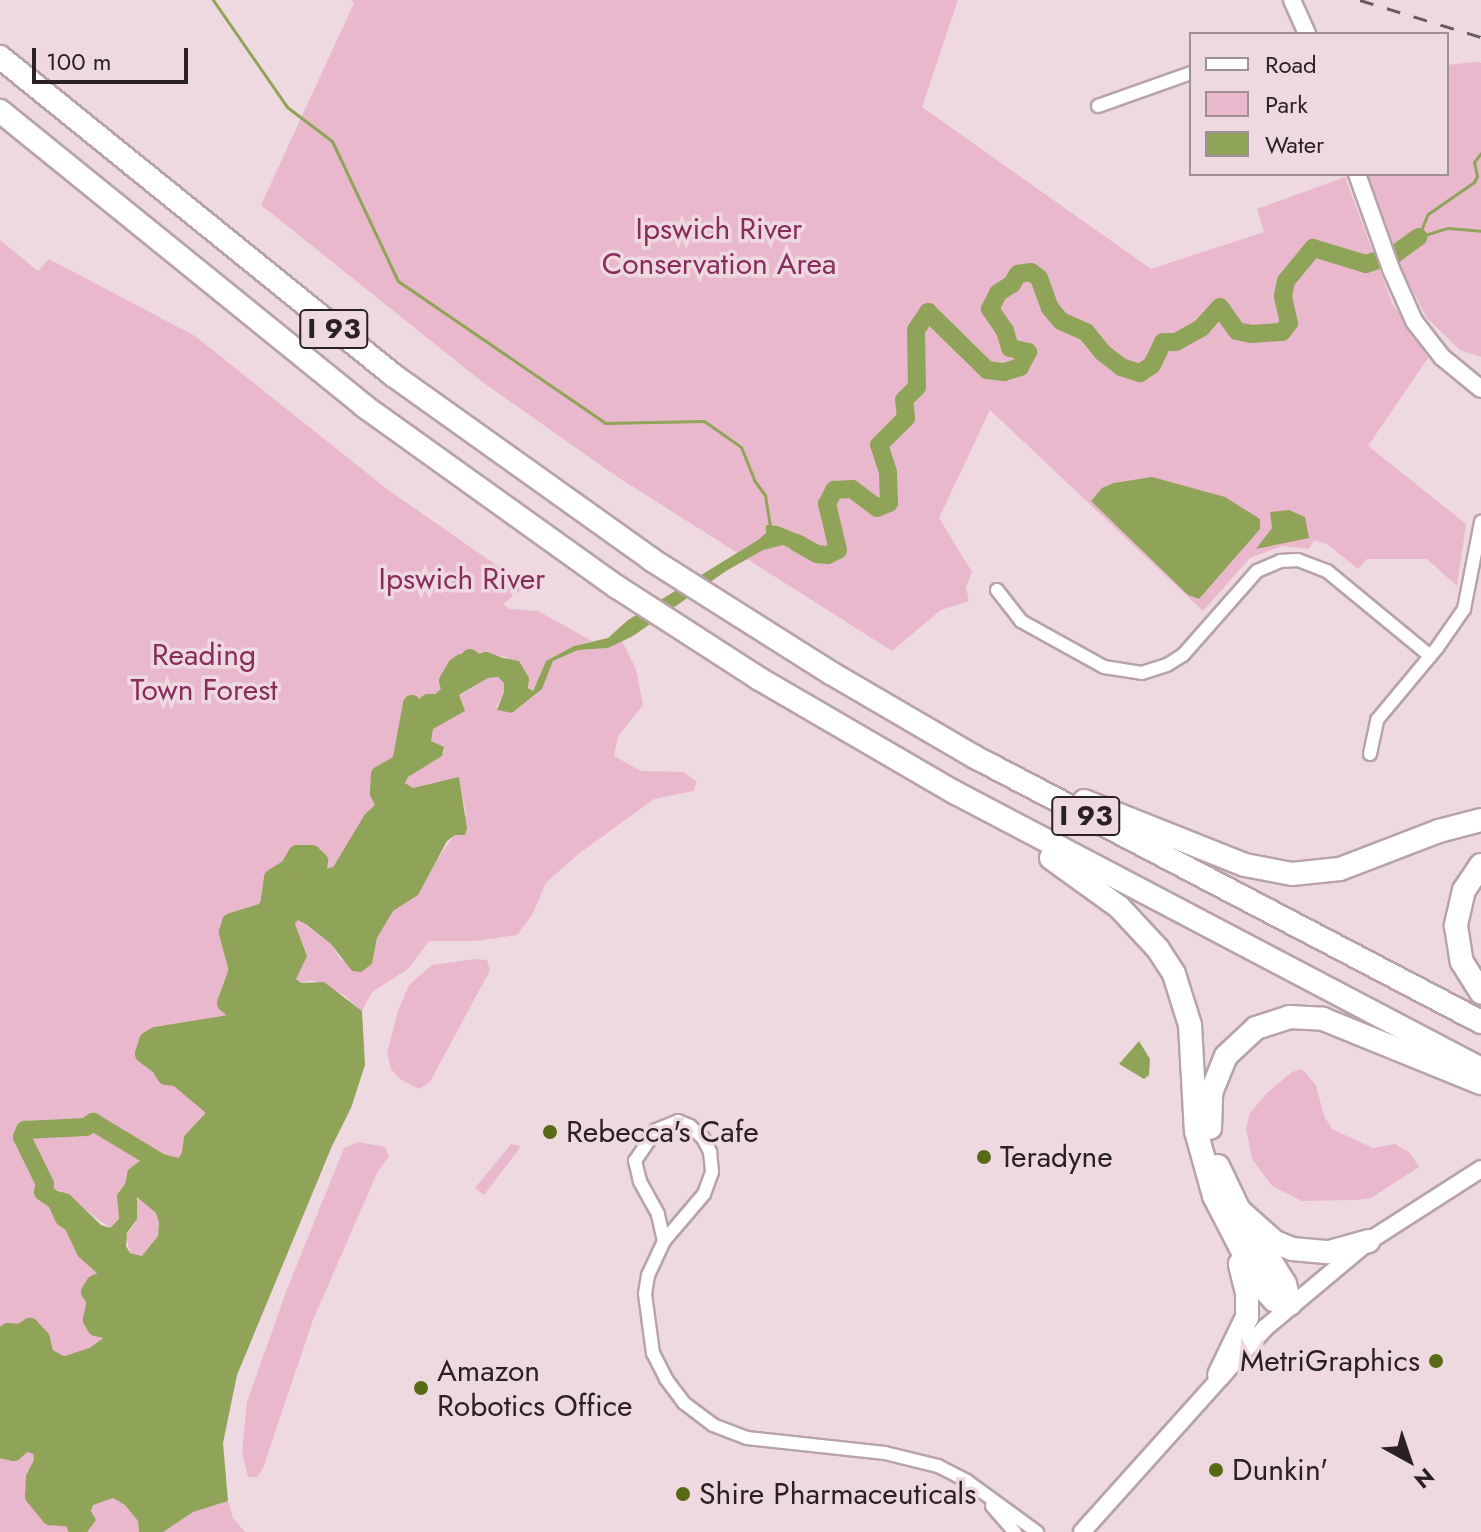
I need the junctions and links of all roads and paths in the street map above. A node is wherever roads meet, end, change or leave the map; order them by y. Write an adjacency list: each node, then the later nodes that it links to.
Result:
1 (1292, 0): 2 (street)
2 (1305, 32)
3 (0, 57): 13 (highway, I 93)
4 (1189, 74): 5 (street)
5 (1098, 106)
6 (0, 111): 14 (highway, I 93)
7 (1358, 176): 8 (street)
8 (1481, 389)
9 (1481, 522): 11 (street)
10 (997, 590): 11 (street)
11 (1430, 656): 12 (street)
12 (1370, 754)
13 (975, 757): 15 (highway); 18 (highway, I 93)
14 (954, 792): 19 (highway, I 93); 22 (highway)
15 (1481, 820)
16 (1481, 865): 17 (highway)
17 (1481, 992)
18 (1481, 1022)
19 (1481, 1069)
20 (1481, 1083): 22 (highway)
21 (1481, 1169): 24 (street)
22 (1232, 1216): 24 (highway); 25 (highway); 26 (highway)
23 (664, 1241): 23 (street); 27 (street)
24 (1369, 1241): 25 (street)
25 (1290, 1304): 26 (street)
26 (1219, 1375): 30 (street)
27 (977, 1488): 28 (street); 29 (street)
28 (1015, 1532)
29 (1037, 1532)
30 (1082, 1532)

